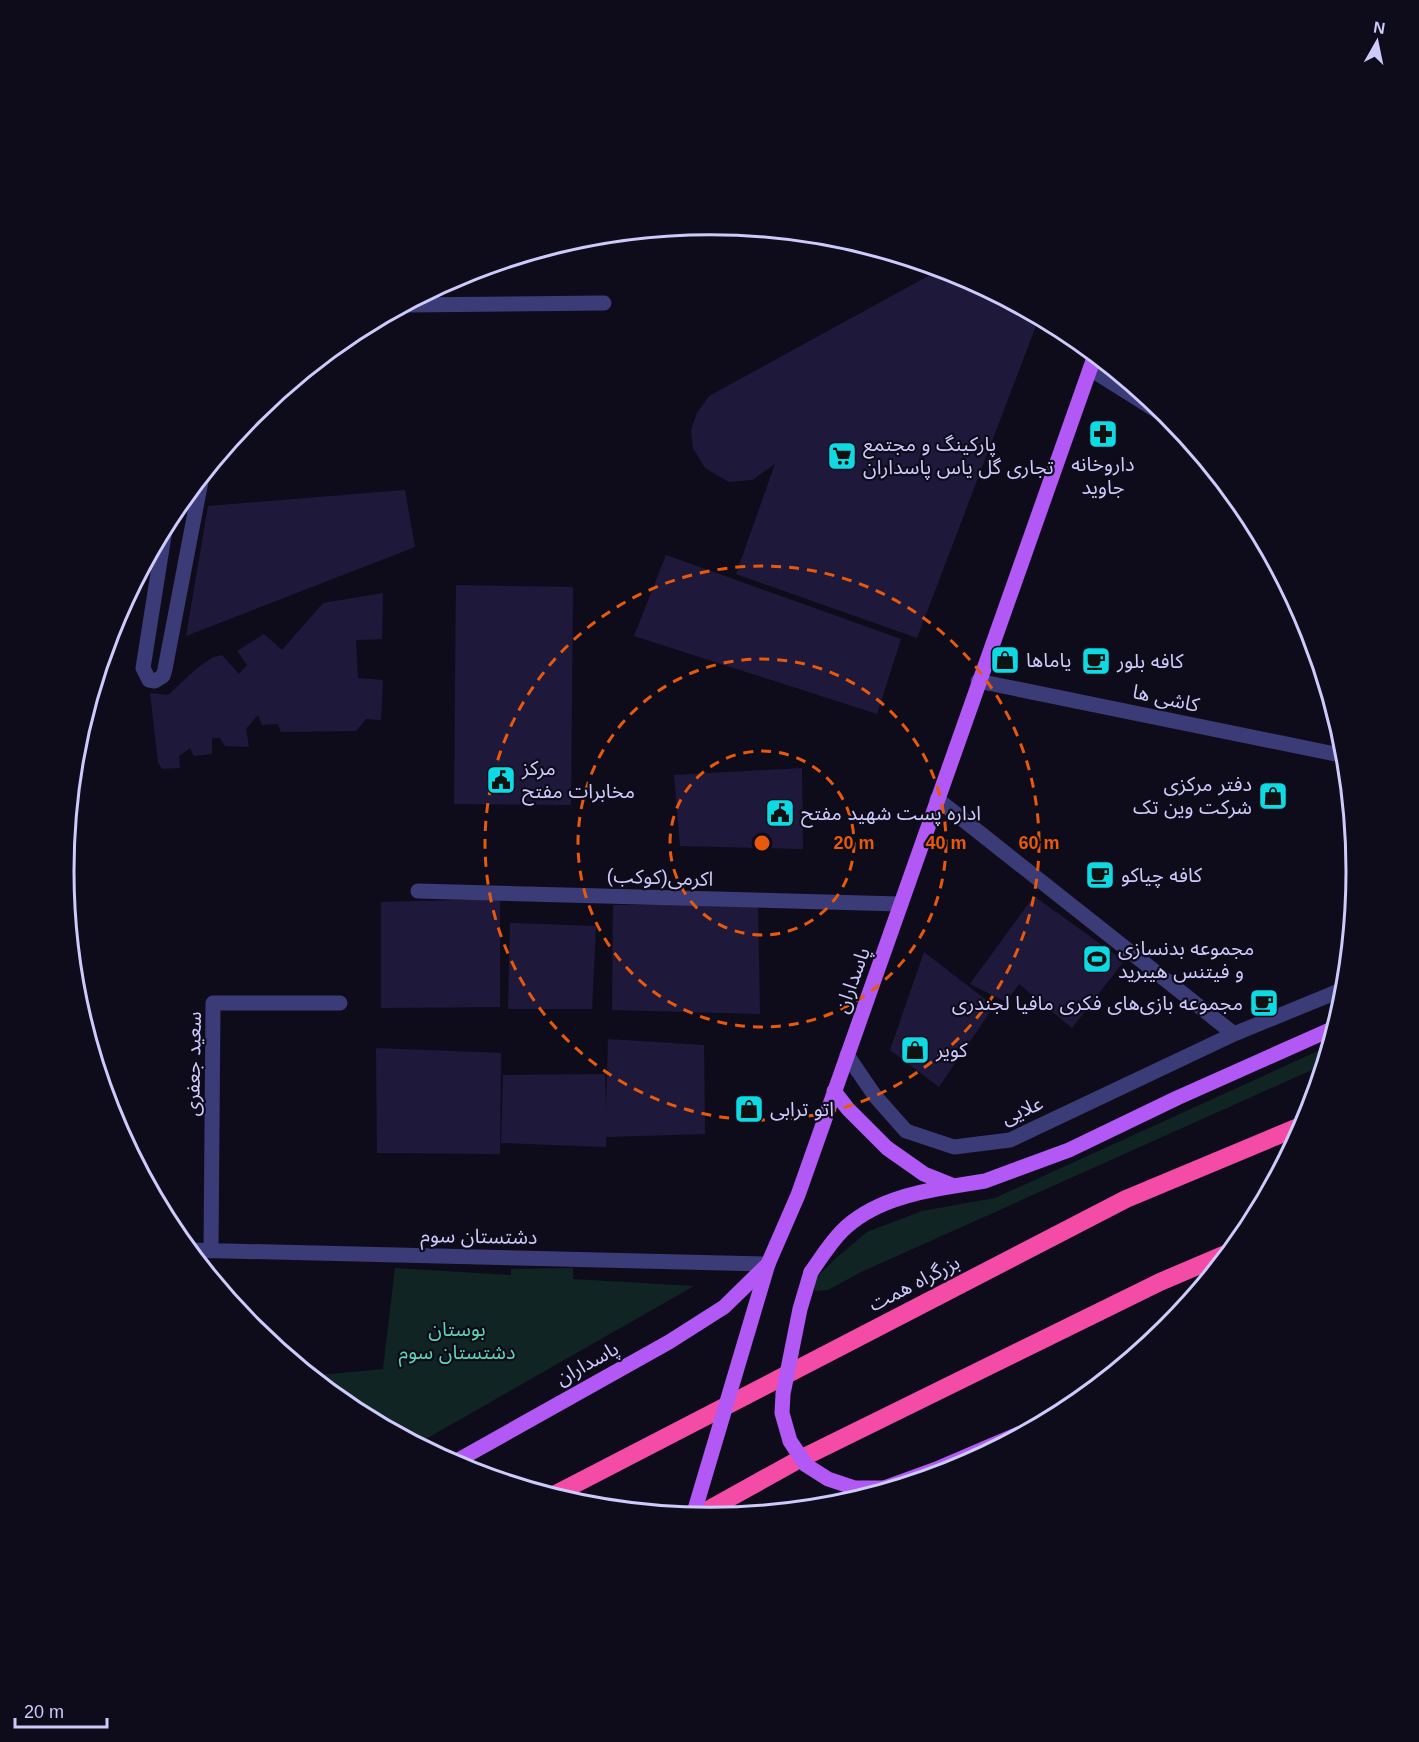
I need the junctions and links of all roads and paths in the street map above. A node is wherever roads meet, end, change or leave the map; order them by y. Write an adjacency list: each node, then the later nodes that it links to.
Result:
1 (604, 303): 2 (street)
2 (421, 305)
3 (1093, 362): 6 (main road, پاسداران)
4 (199, 493): 5 (street)
5 (162, 548)
6 (978, 681): 7 (street, کاشی ها); 8 (main road, پاسداران)
7 (1334, 754)
8 (937, 799): 10 (main road, پاسداران); 14 (street)
9 (418, 891): 10 (street, اکرمی(کوکب))
10 (901, 904): 15 (main road, پاسداران)
11 (1333, 993): 14 (street, علایی)
12 (340, 1003): 20 (street, سعید جعفری)
13 (1325, 1032): 18 (main road)
14 (1234, 1034): 15 (street, علایی)
15 (847, 1055): 16 (main road, پاسداران)
16 (834, 1091): 18 (main road); 22 (main road, پاسداران)
17 (1290, 1131): 25 (highway, بزرگراه همت)
18 (954, 1186): 24 (main road, bridge)
19 (200, 1251): 20 (street, دشتستان سوم)
20 (211, 1251): 22 (street, دشتستان سوم)
21 (1213, 1260): 27 (highway)
22 (768, 1264): 23 (main road, پاسداران); 26 (main road, bridge)
23 (463, 1457)
24 (862, 1488)
25 (564, 1490)
26 (696, 1507)
27 (714, 1507)

